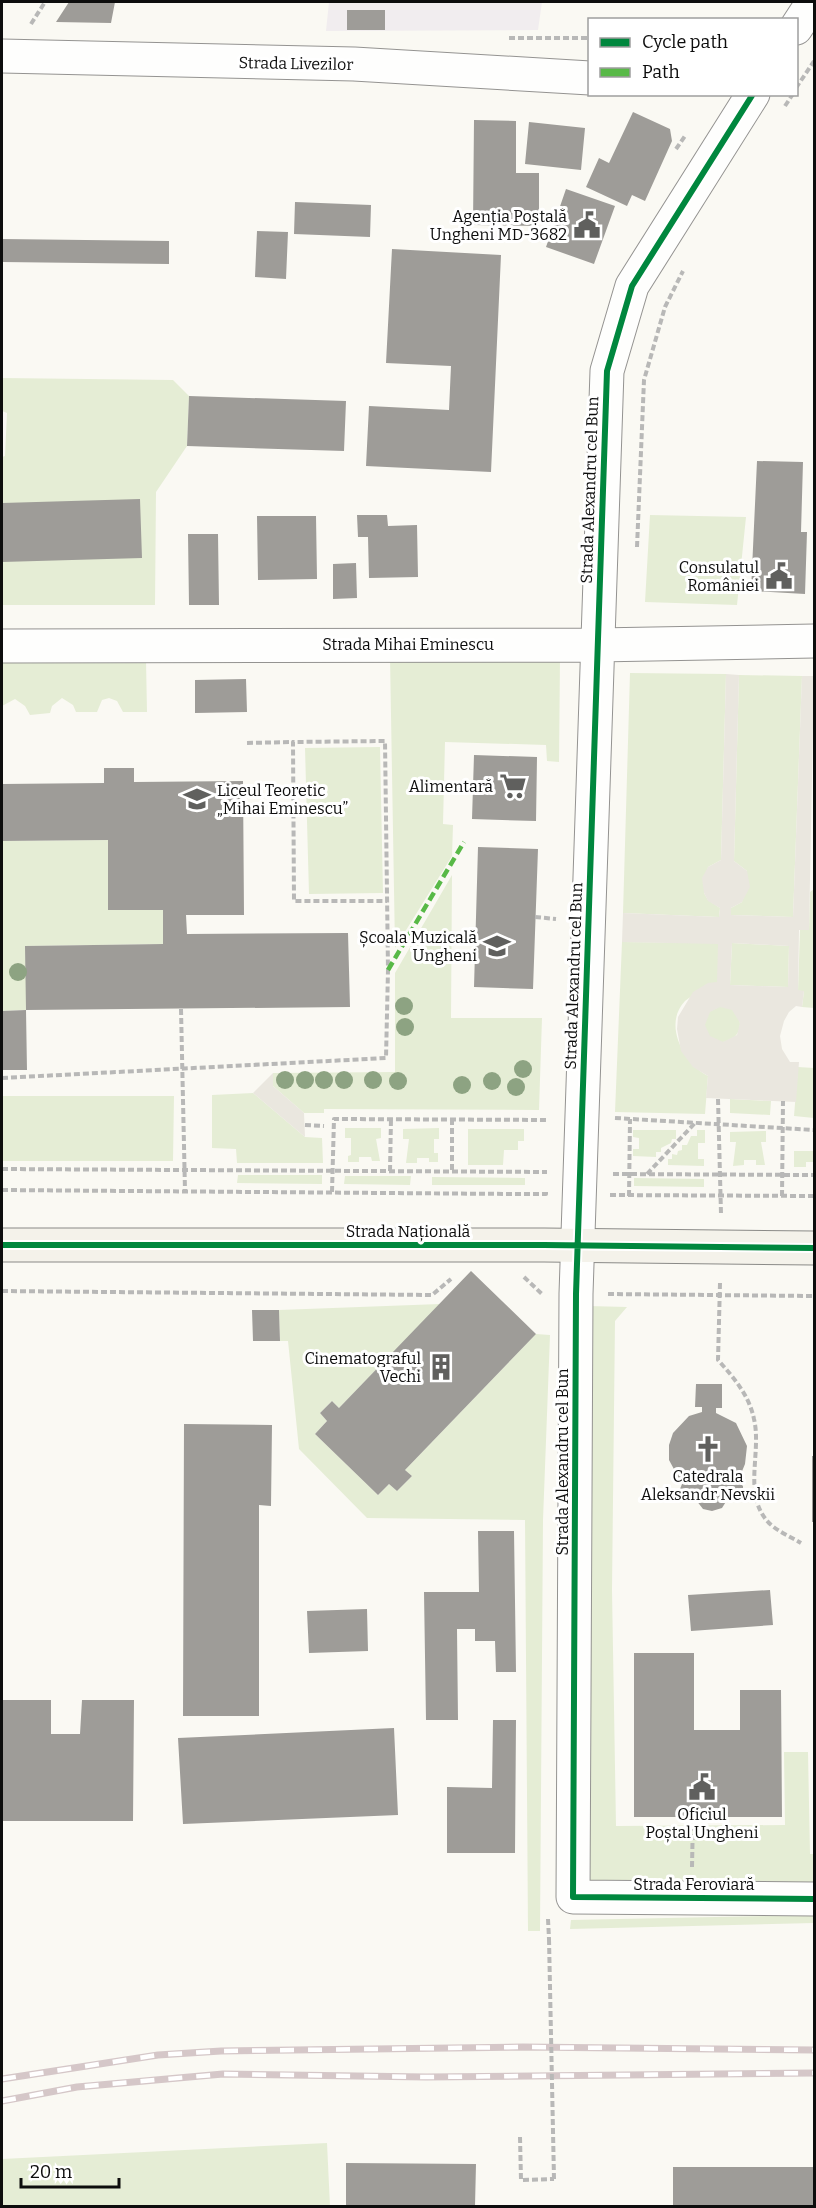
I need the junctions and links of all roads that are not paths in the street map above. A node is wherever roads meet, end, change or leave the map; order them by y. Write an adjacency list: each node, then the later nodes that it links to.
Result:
1 (813, 2): 2 (street)
2 (798, 25)
3 (2, 56): 4 (street, Strada Livezilor)
4 (588, 78)
5 (751, 96): 7 (street, Strada Alexandru cel Bun)
6 (814, 641): 7 (street, Strada Mihai Eminescu)
7 (597, 645): 8 (street, Strada Mihai Eminescu); 10 (street, Strada Alexandru cel Bun)
8 (2, 646)
9 (2, 1245): 10 (street, Strada Națională)
10 (578, 1245): 11 (street, Strada Națională); 12 (street, Strada Alexandru cel Bun)
11 (814, 1248)
12 (573, 1897): 13 (street, Strada Feroviară)
13 (814, 1899)

